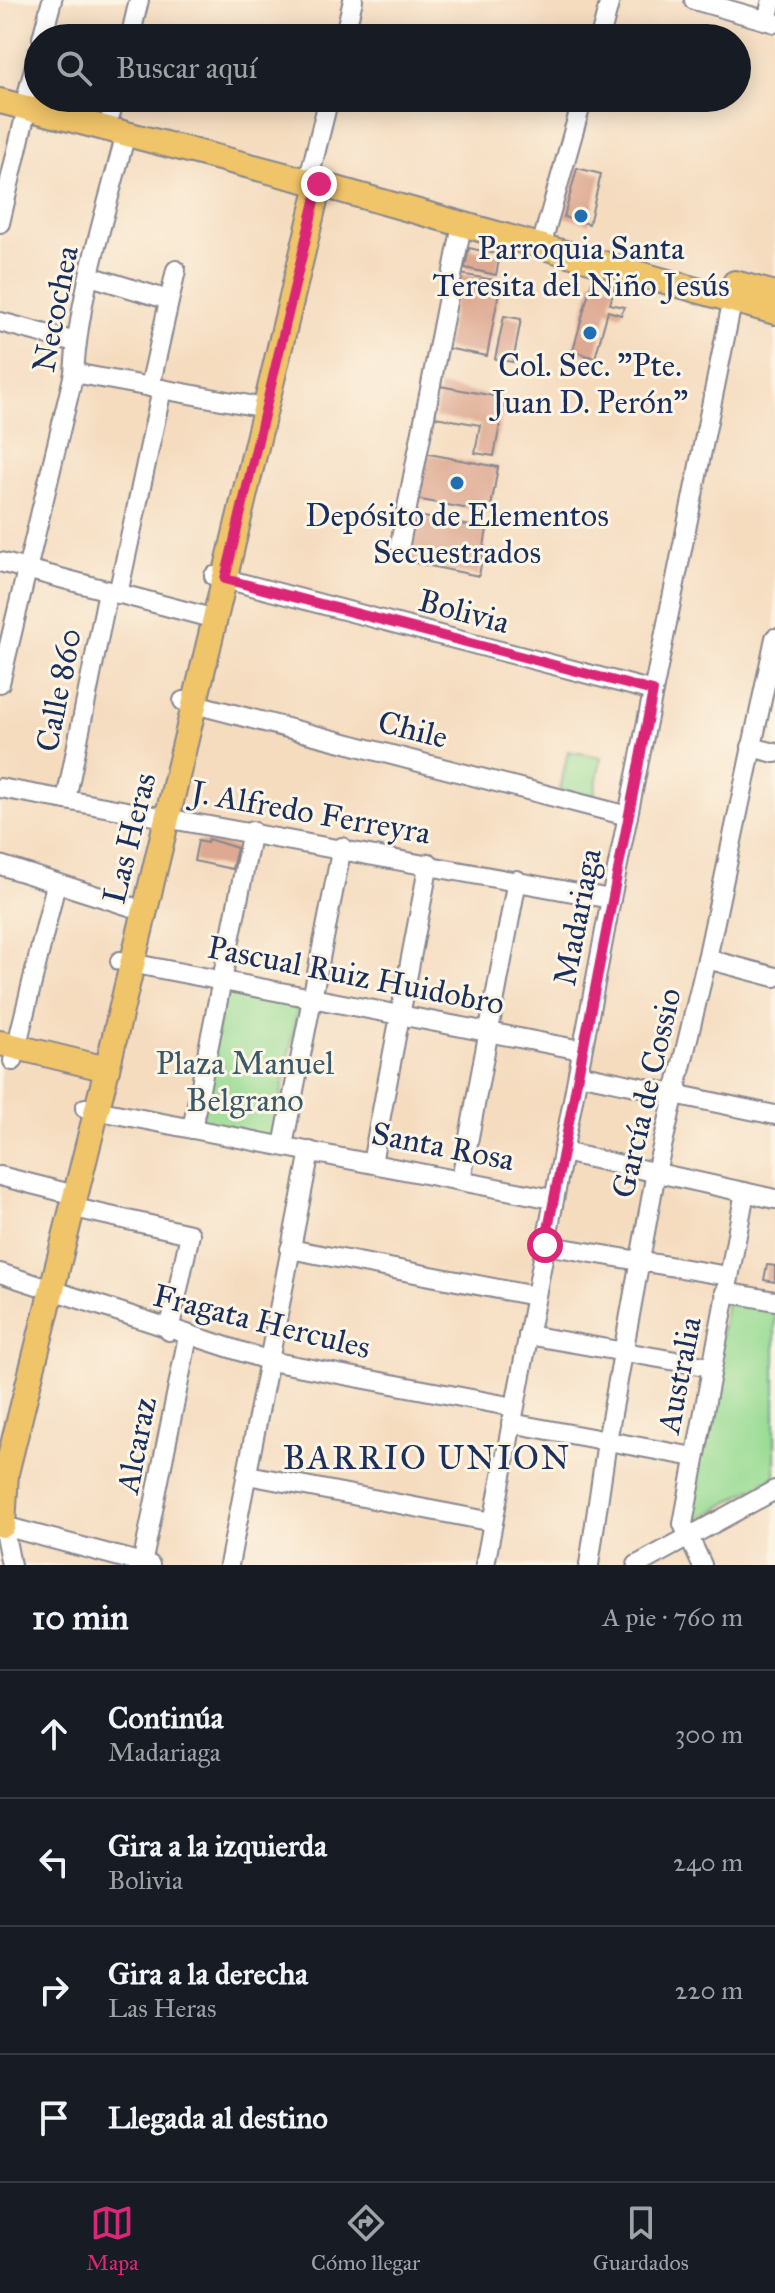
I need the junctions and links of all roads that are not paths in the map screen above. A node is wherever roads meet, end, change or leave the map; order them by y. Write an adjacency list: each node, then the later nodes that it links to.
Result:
1 (52, 0): 8 (street)
2 (139, 0): 9 (street)
3 (353, 0): 10 (street)
4 (610, 0): 11 (street)
5 (694, 0): 7 (street)
6 (772, 0): 7 (street)
7 (771, 21)
8 (46, 24)
9 (133, 24)
10 (347, 24)
11 (604, 24)
12 (0, 84): 13 (main road)
13 (24, 95)
14 (24, 99): 15 (main road)
15 (0, 101)
16 (28, 112): 23 (street)
17 (69, 112): 21 (main road)
18 (129, 112): 22 (main road)
19 (326, 112): 22 (street, Las Heras)
20 (579, 112): 25 (street)
21 (126, 133): 22 (main road); 27 (street, Necochea)
22 (313, 178): 24 (main road); 25 (main road); 36 (main road, Las Heras)
23 (0, 223)
24 (462, 225): 25 (main road); 37 (street)
25 (543, 238): 28 (main road)
26 (176, 270): 30 (street, Calle 860)
27 (90, 276): 30 (street); 33 (street, Necochea)
28 (735, 291): 29 (main road); 31 (main road); 45 (street, Madariaga)
29 (775, 294)
30 (169, 300): 35 (street, Calle 860)
31 (775, 312)
32 (0, 322): 33 (street)
33 (76, 342): 34 (street, Necochea)
34 (74, 373): 35 (street); 39 (street, Necochea)
35 (156, 388): 36 (street); 41 (street, Calle 860)
36 (259, 407): 40 (main road, Las Heras)
37 (400, 544)
38 (0, 562): 39 (street)
39 (26, 569): 41 (street); 44 (street, Necochea)
40 (220, 577): 42 (main road, Las Heras); 45 (street, Bolivia)
41 (113, 592): 42 (street); 50 (street, Calle 860)
42 (209, 617): 46 (main road, Las Heras)
43 (775, 638): 47 (street, García de Cossio)
44 (0, 683)
45 (653, 691): 51 (street, Madariaga)
46 (188, 703): 51 (street, Chile); 52 (main road, Las Heras)
47 (751, 747): 48 (street); 61 (street, García de Cossio)
48 (775, 753)
49 (0, 788): 50 (street, J. Alfredo Ferreyra)
50 (66, 800): 52 (street, J. Alfredo Ferreyra)
51 (628, 816): 59 (street, Madariaga)
52 (161, 817): 53 (street, J. Alfredo Ferreyra); 60 (main road, Las Heras); 62 (main road, Las Heras)
53 (252, 831): 54 (street, J. Alfredo Ferreyra); 64 (street)
54 (342, 847): 55 (street, J. Alfredo Ferreyra); 65 (street)
55 (429, 863): 57 (street, J. Alfredo Ferreyra); 66 (street)
56 (0, 865): 58 (street)
57 (517, 880): 59 (street, J. Alfredo Ferreyra); 67 (street)
58 (56, 884): 60 (street); 69 (street)
59 (611, 899): 68 (street, Madariaga)
60 (132, 907): 62 (main road, Las Heras)
61 (707, 959): 63 (street); 72 (street, García de Cossio)
62 (125, 962): 64 (street, Pascual Ruiz Huidobro); 70 (main road, Las Heras)
63 (775, 977)
64 (223, 978): 65 (street, Pascual Ruiz Huidobro); 75 (street)
65 (313, 996): 66 (street, Pascual Ruiz Huidobro); 76 (street)
66 (402, 1014): 67 (street, Pascual Ruiz Huidobro); 79 (street)
67 (489, 1031): 68 (street, Pascual Ruiz Huidobro); 82 (street)
68 (581, 1050): 71 (street, Madariaga)
69 (7, 1052): 70 (main road)
70 (99, 1074): 73 (main road, Las Heras)
71 (578, 1074): 72 (street); 78 (street, Madariaga)
72 (673, 1094): 74 (street); 80 (street, García de Cossio)
73 (91, 1109): 75 (street, Santa Rosa); 86 (main road, Las Heras)
74 (775, 1115)
75 (192, 1129): 76 (street, Santa Rosa)
76 (283, 1146): 77 (street, Santa Rosa)
77 (310, 1151): 79 (street, Santa Rosa); 88 (street)
78 (563, 1152): 80 (street); 84 (street, Madariaga)
79 (372, 1163): 82 (street, Santa Rosa)
80 (656, 1172): 83 (street); 89 (street, García de Cossio)
81 (0, 1176): 86 (street)
82 (461, 1180): 84 (street, Santa Rosa)
83 (745, 1192): 85 (street); 91 (street, Australia)
84 (553, 1199): 87 (street, Madariaga)
85 (775, 1199)
86 (66, 1200): 92 (main road, Las Heras); 95 (street)
87 (545, 1245): 89 (street); 93 (street, Madariaga)
88 (290, 1249): 93 (street); 99 (street)
89 (640, 1262): 91 (street); 98 (street, García de Cossio)
90 (0, 1273): 92 (street, Fragata Hercules)
91 (727, 1284): 94 (street); 100 (street, Australia)
92 (44, 1290): 95 (street, Fragata Hercules); 104 (main road, Las Heras); 108 (main road, Las Heras)
93 (535, 1296): 96 (street, Madariaga)
94 (775, 1301)
95 (169, 1331): 97 (street, Fragata Hercules)
96 (528, 1335): 98 (street); 101 (street, Madariaga)
97 (188, 1336): 99 (street, Fragata Hercules); 110 (street, Alcaraz)
98 (622, 1351): 100 (street); 102 (street, García de Cossio)
99 (270, 1361): 101 (street, Fragata Hercules); 105 (street)
100 (710, 1367): 103 (street, Australia)
101 (512, 1415): 102 (street, Fragata Hercules); 107 (street, Madariaga)
102 (607, 1441): 103 (street, Fragata Hercules); 114 (street, García de Cossio)
103 (694, 1457): 109 (street, Australia)
104 (0, 1458)
105 (248, 1475): 107 (street); 112 (street)
106 (775, 1490): 109 (street)
107 (493, 1522): 113 (street, Madariaga)
108 (1, 1525): 110 (street); 111 (street)
109 (686, 1536): 115 (street); 116 (street)
110 (144, 1564)
111 (11, 1565)
112 (229, 1565)
113 (485, 1565)
114 (589, 1565)
115 (637, 1565)
116 (702, 1565)

